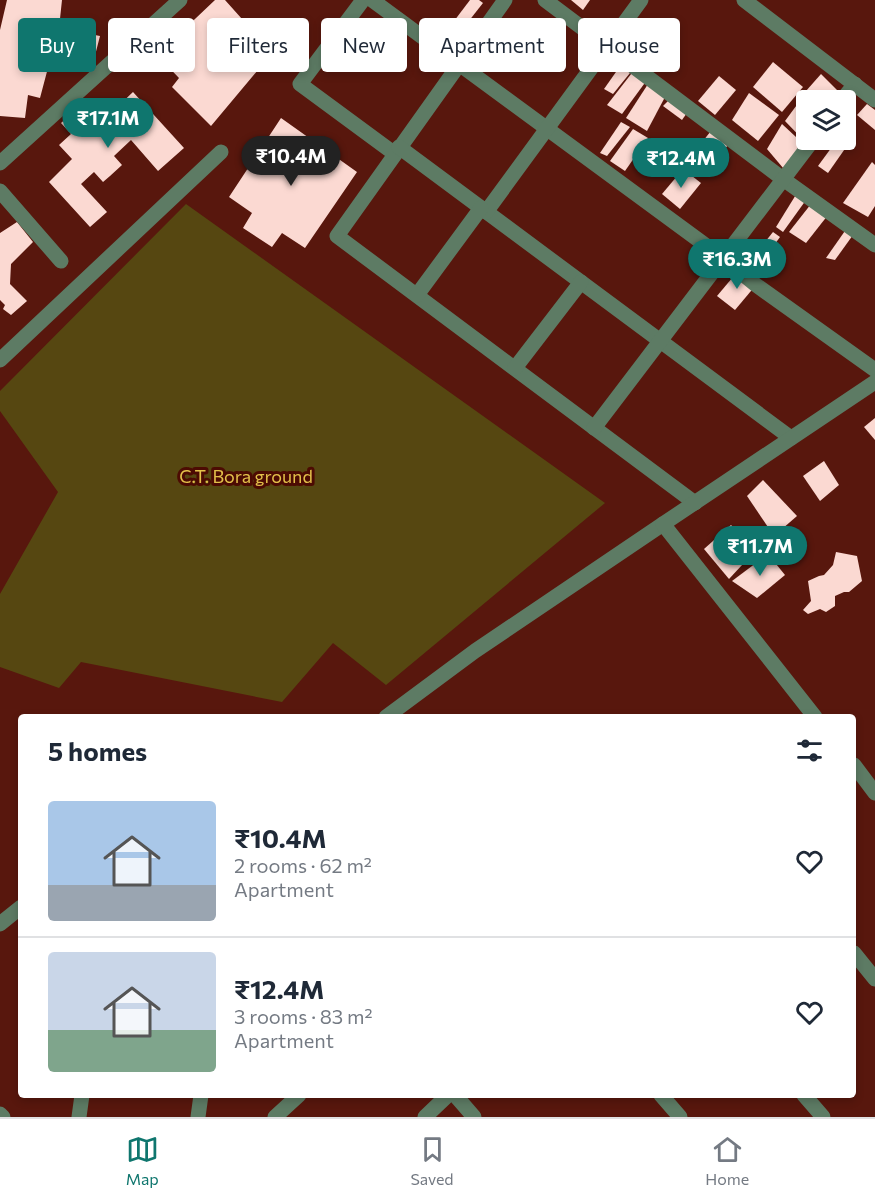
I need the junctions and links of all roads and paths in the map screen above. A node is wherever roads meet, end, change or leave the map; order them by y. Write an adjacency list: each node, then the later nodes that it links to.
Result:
1 (180, 0): 23 (street)
2 (363, 0): 21 (street)
3 (372, 0): 11 (street)
4 (505, 0): 8 (street)
5 (545, 0): 10 (street)
6 (641, 0): 9 (street)
7 (744, 0): 16 (street)
8 (492, 18)
9 (628, 18)
10 (578, 24)
11 (419, 35)
12 (453, 72): 21 (street)
13 (470, 72): 19 (street)
14 (588, 72): 19 (street)
15 (641, 72): 24 (street)
16 (855, 84): 17 (street); 18 (street)
17 (850, 90)
18 (875, 100)
19 (547, 128): 26 (street); 28 (street)
20 (805, 150): 24 (street)
21 (397, 151): 26 (street); 31 (street)
22 (221, 152): 33 (street)
23 (0, 162)
24 (783, 179): 27 (street); 28 (street)
25 (0, 191): 29 (street)
26 (483, 210): 30 (street); 31 (street)
27 (875, 245)
28 (723, 258): 32 (street); 35 (street)
29 (61, 261)
30 (580, 282): 32 (street); 34 (street)
31 (417, 295): 34 (street)
32 (660, 341): 37 (street); 38 (street)
33 (0, 360)
34 (515, 368): 37 (street)
35 (875, 370)
36 (875, 382): 38 (street)
37 (594, 428): 39 (street)
38 (792, 438): 39 (street)
39 (695, 503): 40 (street)
40 (663, 524): 41 (street); 42 (street)
41 (390, 714)
42 (813, 714)
43 (856, 768): 44 (street)
44 (875, 793)
45 (18, 909): 46 (street)
46 (0, 924)
47 (856, 955): 48 (street)
48 (875, 979)
49 (82, 1098): 56 (street)
50 (201, 1098): 57 (street)
51 (296, 1098): 58 (street)
52 (445, 1098): 59 (street)
53 (458, 1098): 60 (street)
54 (664, 1098): 61 (street)
55 (807, 1098): 62 (street)
56 (79, 1117)
57 (198, 1117)
58 (275, 1117)
59 (425, 1117)
60 (474, 1117)
61 (680, 1117)
62 (823, 1117)

